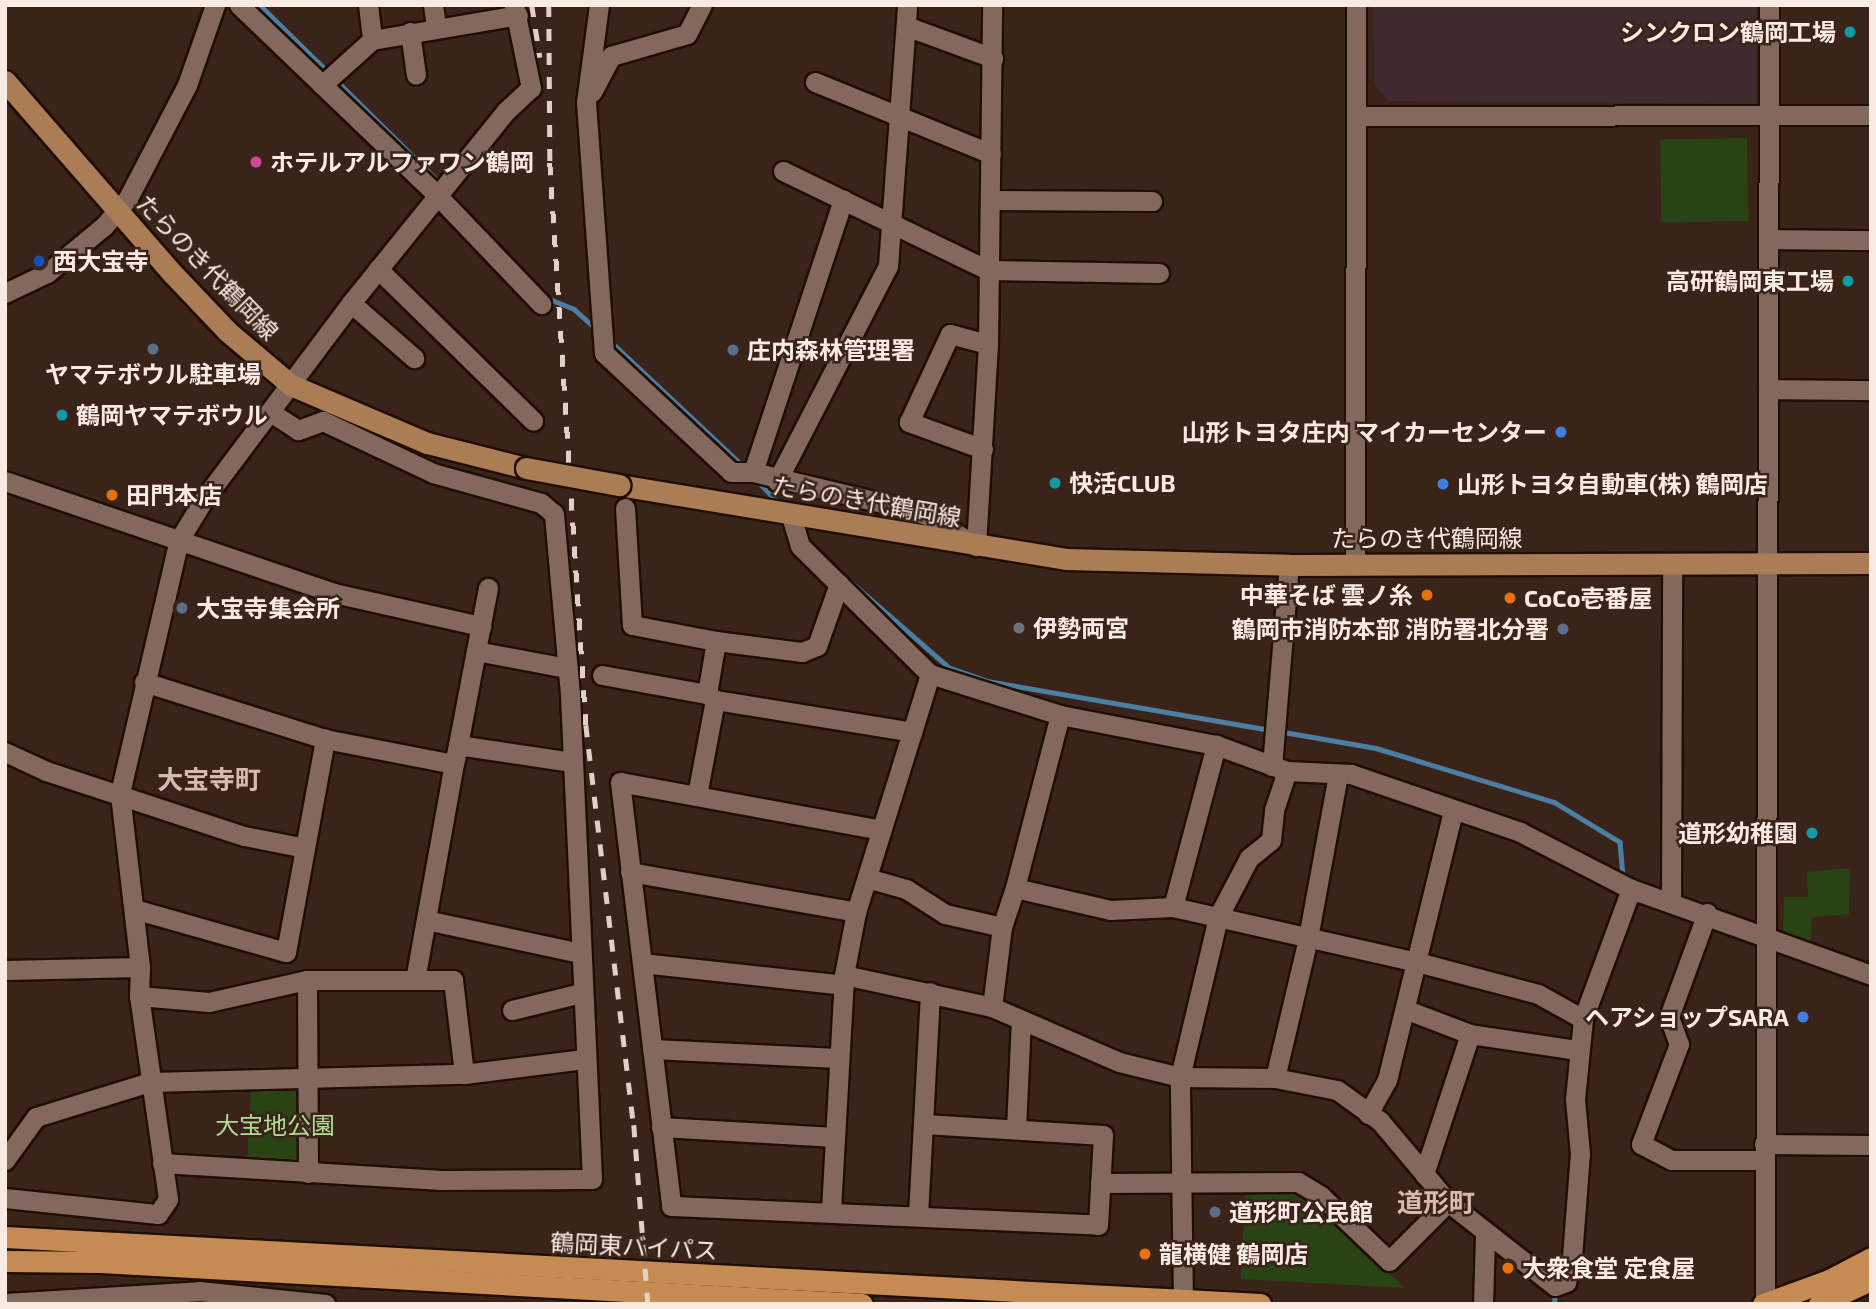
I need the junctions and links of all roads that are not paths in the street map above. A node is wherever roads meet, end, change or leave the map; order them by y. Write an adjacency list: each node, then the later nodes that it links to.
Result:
1 (215, 5): 32 (street)
2 (240, 5): 20 (street)
3 (368, 5): 15 (street)
4 (433, 5): 13 (street)
5 (599, 5): 21 (street)
6 (702, 5): 21 (street)
7 (907, 5): 12 (street)
8 (992, 5): 16 (street)
9 (1356, 5): 24 (street)
10 (1769, 5): 22 (street)
11 (516, 10): 13 (street); 28 (street)
12 (906, 26): 16 (street); 25 (street)
13 (436, 27): 14 (street)
14 (410, 32): 15 (street); 17 (street)
15 (372, 40): 20 (street)
16 (993, 58): 26 (street)
17 (416, 75)
18 (5, 81): 32 (main road, たらのき代鶴岡線)
19 (815, 82): 25 (street)
20 (323, 85): 28 (street)
21 (586, 102): 50 (street)
22 (1769, 115): 23 (street); 24 (street); 34 (street)
23 (1871, 115)
24 (1356, 116): 61 (street)
25 (899, 117): 26 (street); 33 (street)
26 (991, 154): 30 (street)
27 (783, 171): 29 (street)
28 (437, 195): 36 (street); 41 (street)
29 (843, 200): 33 (street); 50 (street)
30 (991, 200): 31 (street); 37 (street)
31 (1152, 201)
32 (117, 212): 39 (street); 44 (main road, たらのき代鶴岡線)
33 (891, 223): 37 (street); 52 (street)
34 (1769, 239): 35 (street); 45 (street)
35 (1871, 240)
36 (378, 269): 40 (street); 48 (street)
37 (988, 270): 38 (street); 42 (street)
38 (1160, 273)
39 (5, 293)
40 (351, 303): 43 (street); 44 (street)
41 (541, 304)
42 (988, 344): 49 (street); 49 (street)
43 (414, 358)
44 (291, 384): 47 (street); 54 (main road, たらのき代鶴岡線, bridge)
45 (1768, 390): 46 (street); 57 (street)
46 (1871, 390)
47 (272, 412): 55 (street); 67 (street)
48 (533, 421)
49 (983, 449): 56 (street)
50 (753, 472): 52 (street)
51 (5, 481): 55 (street)
52 (777, 481): 56 (street)
53 (625, 508): 65 (street)
54 (790, 513): 56 (main road, たらのき代鶴岡線); 62 (street)
55 (179, 540): 64 (street); 70 (street)
56 (976, 546): 60 (main road, たらのき代鶴岡線)
57 (1767, 563): 58 (main road, たらのき代鶴岡線); 59 (main road, たらのき代鶴岡線); 99 (street)
58 (1871, 563)
59 (1672, 564): 61 (main road, たらのき代鶴岡線); 90 (street)
60 (1289, 565): 61 (main road, たらのき代鶴岡線); 79 (street)
61 (1354, 565)
62 (839, 584): 65 (street); 68 (street)
63 (488, 588): 64 (street)
64 (481, 626): 66 (street)
65 (716, 640): 71 (street)
66 (476, 651): 67 (street); 77 (street)
67 (567, 668): 78 (street)
68 (930, 674): 72 (street); 73 (street)
69 (603, 675): 71 (street)
70 (144, 682): 74 (street); 81 (street)
71 (711, 697): 73 (street); 82 (street)
72 (1060, 715): 75 (street); 88 (street)
73 (912, 732): 84 (street)
74 (325, 739): 77 (street); 85 (street)
75 (1216, 745): 79 (street); 91 (street)
76 (5, 752): 81 (street)
77 (456, 755): 78 (street); 96 (street)
78 (572, 762): 100 (street)
79 (1279, 768): 80 (street); 95 (street)
80 (1338, 774): 83 (street); 98 (street)
81 (120, 793): 85 (street); 92 (street)
82 (696, 795): 84 (street); 86 (street)
83 (1453, 812): 89 (street); 101 (street)
84 (881, 830): 87 (street)
85 (305, 848): 92 (street)
86 (631, 872): 93 (street); 102 (street)
87 (867, 878): 93 (street); 97 (street)
88 (1015, 888): 91 (street); 97 (street)
89 (1631, 889): 90 (street); 115 (street)
90 (1671, 902): 94 (street)
91 (1173, 907): 95 (street)
92 (134, 909): 103 (street)
93 (856, 912): 108 (street)
94 (1707, 913): 99 (street); 133 (street)
95 (1218, 917): 98 (street); 123 (street)
96 (426, 920): 100 (street); 107 (street)
97 (1002, 927): 112 (street)
98 (1308, 937): 101 (street); 124 (street)
99 (1765, 937): 105 (street); 133 (street)
100 (580, 953): 110 (street)
101 (1417, 962): 114 (street); 115 (street)
102 (642, 963): 108 (street); 118 (street)
103 (140, 967): 104 (street); 111 (street)
104 (5, 970)
105 (1871, 975)
106 (307, 979): 107 (street); 111 (street); 125 (street)
107 (415, 980): 122 (street)
108 (844, 980): 109 (street); 120 (street)
109 (930, 992): 112 (street); 128 (street)
110 (581, 993): 113 (street); 121 (street)
111 (139, 996): 126 (street)
112 (992, 1007): 116 (street)
113 (512, 1010)
114 (1407, 1010): 117 (street); 127 (street)
115 (1583, 1019): 119 (street)
116 (1021, 1020): 123 (street); 130 (street)
117 (1470, 1034): 119 (street); 137 (street)
118 (652, 1049): 120 (street); 129 (street)
119 (1577, 1050): 144 (street)
120 (839, 1058): 131 (street)
121 (584, 1059): 122 (street); 136 (street)
122 (464, 1074): 125 (street)
123 (1180, 1077): 124 (street); 138 (street)
124 (1275, 1079): 127 (street)
125 (306, 1080): 126 (street); 136 (street)
126 (150, 1082): 134 (street); 135 (street)
127 (1368, 1114): 137 (street)
128 (924, 1124): 130 (street); 143 (street)
129 (662, 1127): 131 (street); 142 (street)
130 (1016, 1129): 139 (street)
131 (835, 1137): 142 (street)
132 (1871, 1144): 133 (street)
133 (1764, 1152): 151 (street)
134 (5, 1160)
135 (162, 1163): 136 (street); 140 (street)
136 (308, 1173)
137 (1424, 1174): 141 (street)
138 (1180, 1181): 139 (street); 141 (street); 149 (street)
139 (1101, 1183): 143 (street)
140 (5, 1198)
141 (1448, 1202): 144 (street)
142 (831, 1210): 143 (street)
143 (918, 1215)
144 (1485, 1235): 155 (street)
145 (5, 1237): 149 (highway, 鶴岡東バイパス)
146 (1871, 1258): 151 (highway)
147 (5, 1261): 153 (highway, 鶴岡東バイパス)
148 (1871, 1280): 156 (highway)
149 (1183, 1301): 154 (highway, 鶴岡東バイパス)
150 (5, 1303): 152 (street)
151 (1764, 1303)
152 (325, 1304)
153 (862, 1304)
154 (1260, 1304)
155 (1483, 1304)
156 (1819, 1304)

